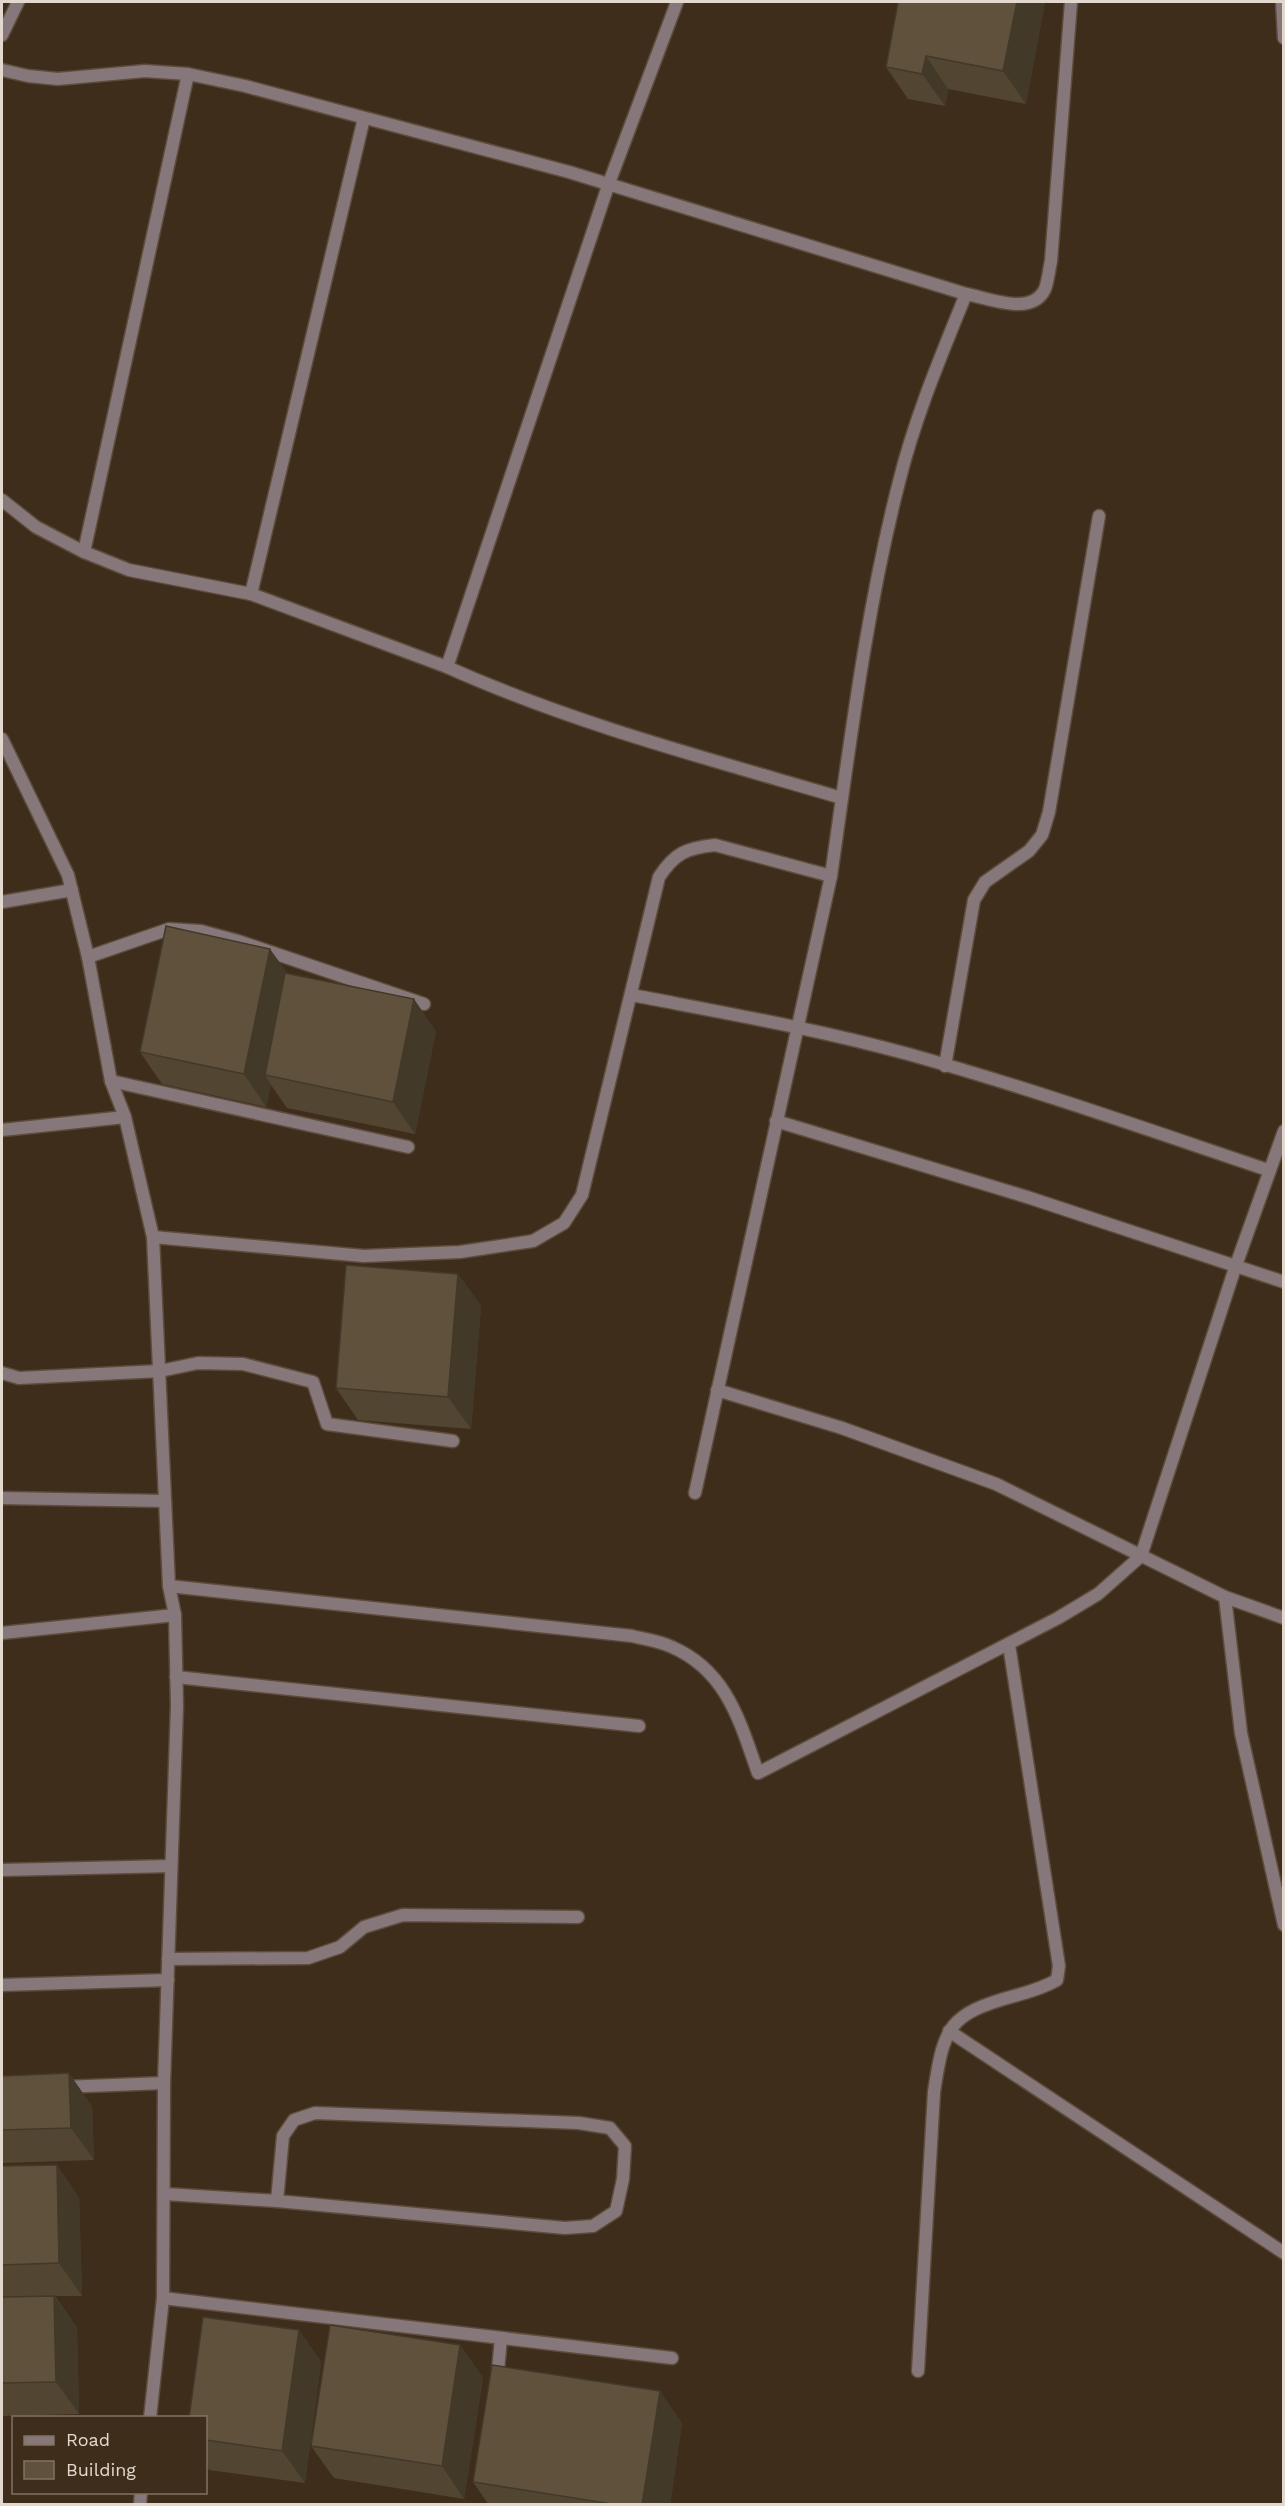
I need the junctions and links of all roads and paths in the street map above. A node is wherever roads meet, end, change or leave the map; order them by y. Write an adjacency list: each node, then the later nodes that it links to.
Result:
1 (18, 2): 5 (street)
2 (677, 2): 10 (street)
3 (1071, 2): 11 (street)
4 (1282, 2): 6 (street)
5 (2, 35)
6 (1284, 38)
7 (2, 70): 8 (street)
8 (188, 74): 9 (street); 14 (street)
9 (364, 118): 10 (street); 15 (street)
10 (609, 183): 11 (street); 16 (street)
11 (966, 294): 18 (street)
12 (2, 500): 14 (street)
13 (1099, 516): 26 (street)
14 (84, 552): 15 (street)
15 (251, 594): 16 (street)
16 (447, 667): 18 (street)
17 (2, 739): 20 (street)
18 (842, 798): 19 (street)
19 (831, 876): 23 (street); 25 (street)
20 (72, 890): 21 (street); 22 (street)
21 (2, 902)
22 (88, 957): 24 (street); 27 (street)
23 (632, 995): 25 (street); 34 (street)
24 (424, 1004)
25 (797, 1026): 26 (street); 29 (street)
26 (945, 1066): 33 (street)
27 (111, 1081): 28 (street); 32 (street)
28 (125, 1117): 30 (street); 34 (street)
29 (776, 1121): 35 (street); 39 (street)
30 (2, 1130)
31 (1284, 1131): 33 (street)
32 (408, 1147)
33 (1268, 1170): 35 (street)
34 (153, 1237): 37 (street)
35 (1235, 1268): 36 (street); 44 (street)
36 (1284, 1282)
37 (160, 1371): 38 (street); 40 (street); 43 (street)
38 (2, 1373)
39 (717, 1390): 41 (street); 44 (street)
40 (453, 1441)
41 (695, 1493)
42 (2, 1498): 43 (street)
43 (165, 1501): 45 (street)
44 (1141, 1556): 46 (street); 50 (street)
45 (169, 1586): 47 (street); 50 (street)
46 (1225, 1598): 48 (street); 56 (street)
47 (175, 1615): 49 (street); 51 (street)
48 (1284, 1618)
49 (2, 1633)
50 (1010, 1645): 60 (street)
51 (176, 1677): 52 (street); 53 (street)
52 (639, 1726)
53 (171, 1866): 54 (street); 57 (street)
54 (2, 1870)
55 (578, 1917): 57 (street)
56 (1284, 1925)
57 (168, 1959): 58 (street)
58 (168, 1980): 59 (street); 61 (street)
59 (2, 1985)
60 (948, 2031): 65 (street); 69 (street)
61 (164, 2083): 62 (street); 63 (street)
62 (55, 2087)
63 (165, 2194): 64 (street); 66 (street)
64 (277, 2201): 64 (street)
65 (1284, 2253)
66 (163, 2298): 67 (street); 71 (street)
67 (501, 2338): 68 (street); 70 (street)
68 (672, 2358)
69 (918, 2371)
70 (495, 2396)
71 (150, 2416)

